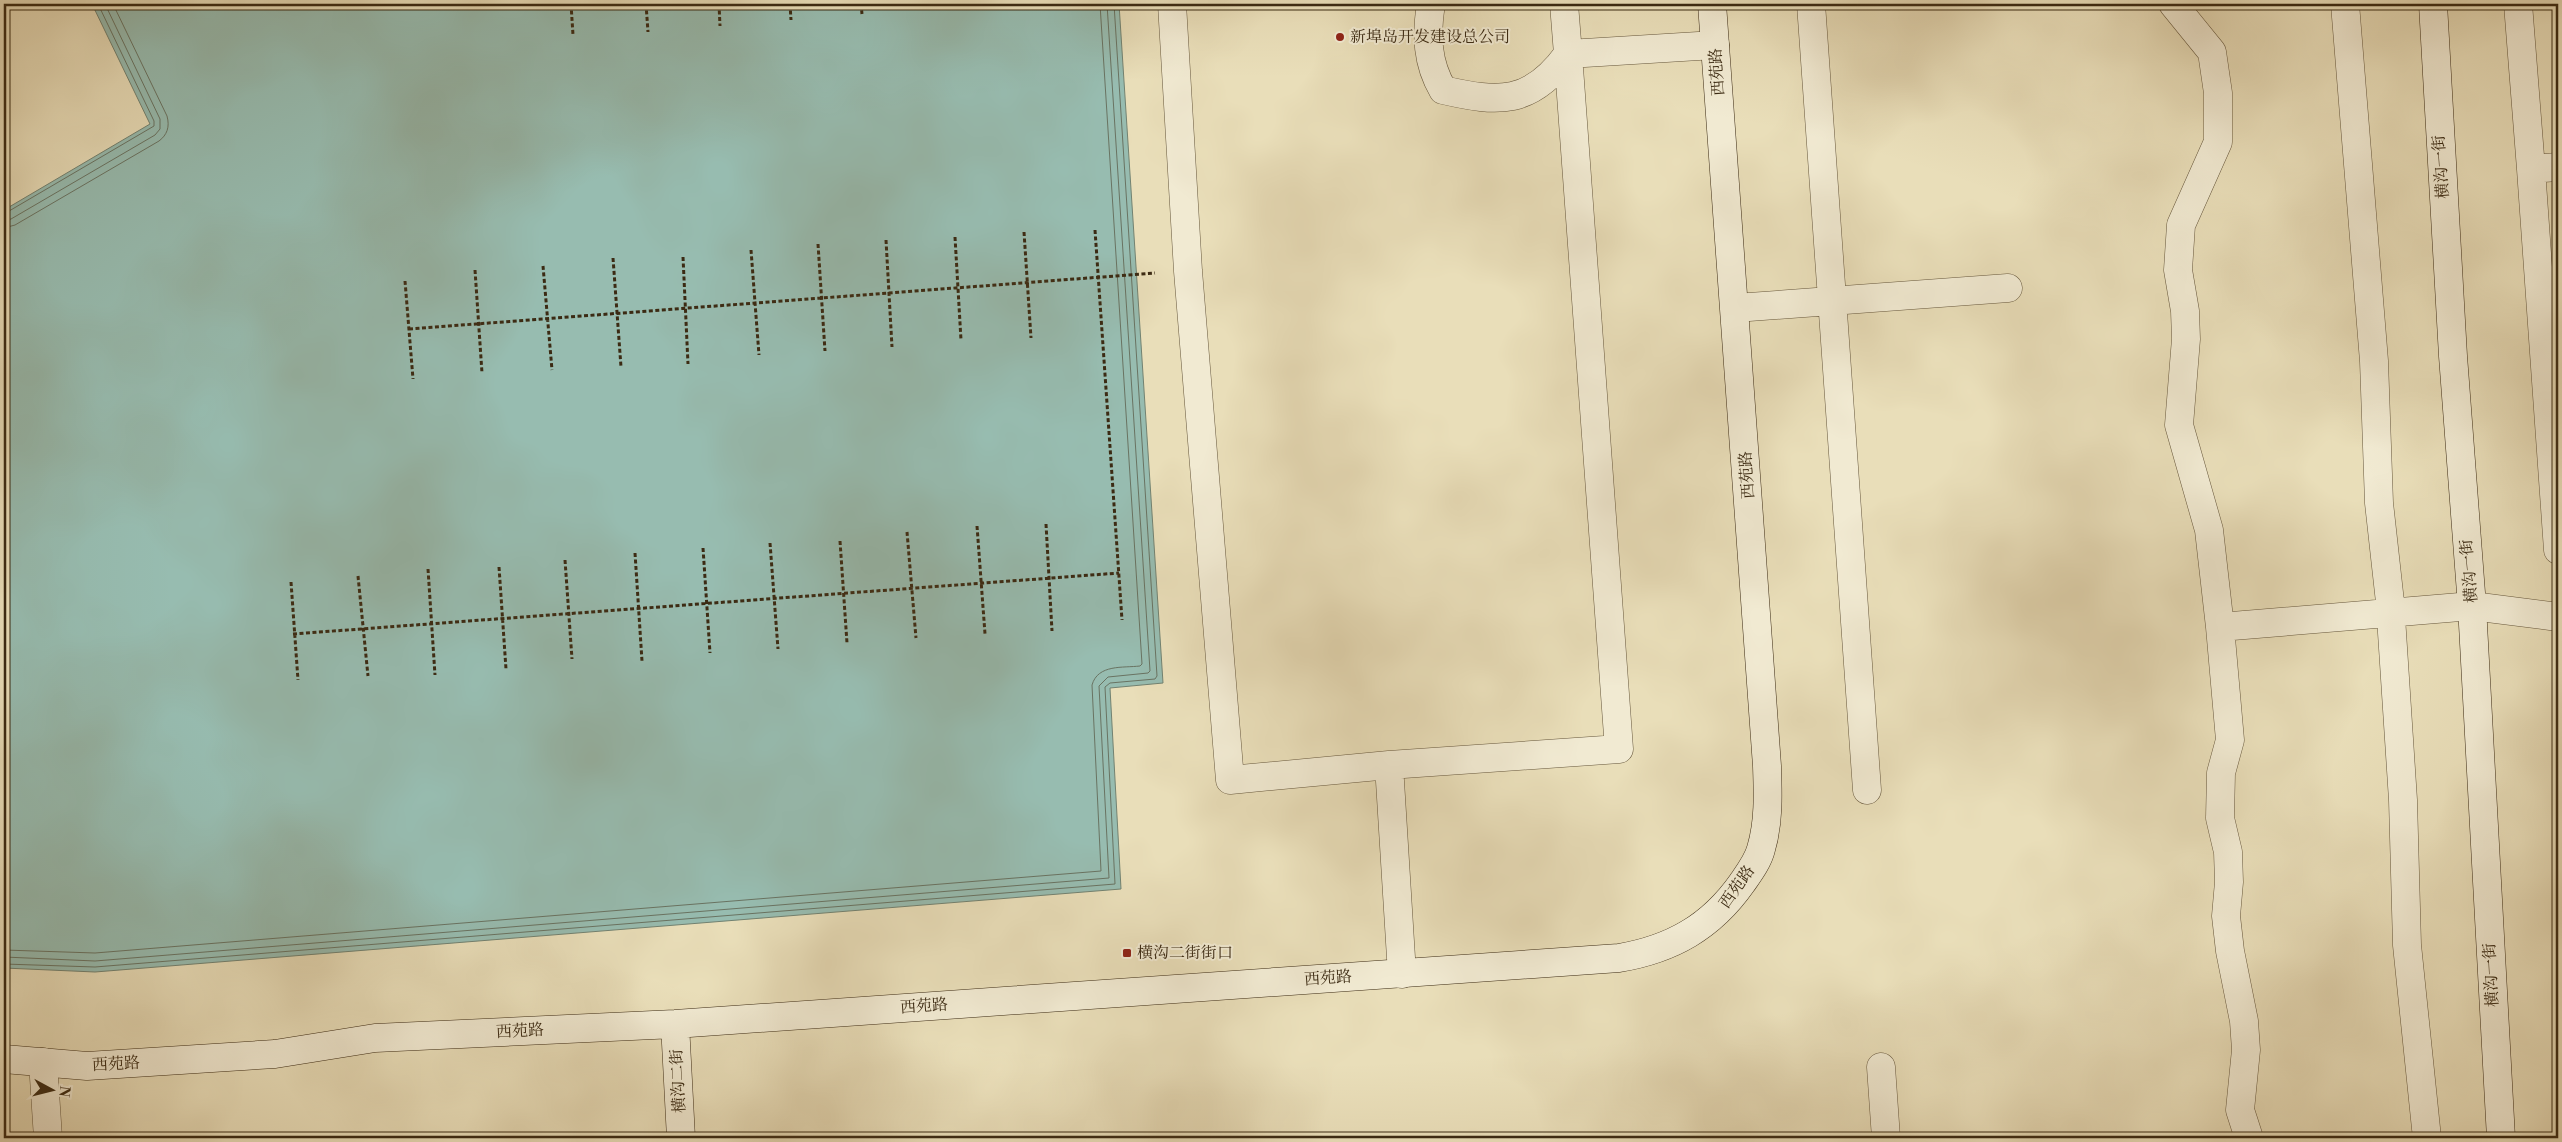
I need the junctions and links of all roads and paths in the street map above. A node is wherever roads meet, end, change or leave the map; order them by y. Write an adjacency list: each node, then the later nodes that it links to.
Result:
1 (571, 4): 19 (path)
2 (646, 4): 18 (path)
3 (719, 4): 17 (path)
4 (790, 4): 16 (path)
5 (861, 4): 15 (path)
6 (1172, 4): 34 (street)
7 (1431, 4): 21 (street)
8 (1564, 4): 21 (street)
9 (1712, 4): 20 (street, 西苑路)
10 (1811, 4): 42 (street)
11 (2173, 4): 88 (street)
12 (2345, 4): 82 (street)
13 (2433, 4): 80 (street, 横沟一街)
14 (2518, 4): 23 (street)
15 (862, 14)
16 (791, 20)
17 (720, 26)
18 (648, 32)
19 (573, 35)
20 (1715, 45): 21 (street); 44 (street, 西苑路)
21 (1568, 54): 103 (street)
22 (2558, 167): 23 (street)
23 (2531, 170): 66 (street)
24 (1095, 230): 35 (path)
25 (1024, 232): 37 (path)
26 (955, 237): 39 (path)
27 (886, 240): 40 (path)
28 (818, 244): 41 (path)
29 (751, 250): 43 (path)
30 (683, 257): 45 (path)
31 (613, 258): 46 (path)
32 (543, 266): 47 (path)
33 (475, 270): 48 (path)
34 (1188, 271): 35 (path); 103 (street)
35 (1099, 278): 37 (path); 71 (path)
36 (405, 280): 49 (path)
37 (1028, 283): 39 (path); 50 (path)
38 (2008, 288): 42 (street)
39 (958, 289): 40 (path); 51 (path)
40 (889, 294): 41 (path); 52 (path)
41 (821, 299): 43 (path); 53 (path)
42 (1832, 301): 44 (street); 104 (street)
43 (754, 304): 45 (path); 54 (path)
44 (1735, 308): 105 (street, 西苑路)
45 (684, 309): 46 (path); 55 (path)
46 (617, 314): 47 (path); 56 (path)
47 (548, 319): 48 (path); 57 (path)
48 (478, 324): 49 (path); 58 (path)
49 (408, 329): 59 (path)
50 (1031, 338)
51 (961, 340)
52 (892, 347)
53 (825, 352)
54 (759, 355)
55 (688, 364)
56 (621, 367)
57 (552, 370)
58 (482, 373)
59 (413, 379)
60 (1046, 524): 73 (path)
61 (977, 526): 75 (path)
62 (907, 532): 76 (path)
63 (770, 542): 78 (path)
64 (840, 542): 77 (path)
65 (703, 548): 79 (path)
66 (2558, 550)
67 (634, 553): 81 (path)
68 (565, 560): 83 (path)
69 (499, 567): 85 (path)
70 (428, 569): 87 (path)
71 (1118, 573): 73 (path); 86 (path)
72 (358, 576): 89 (path)
73 (1049, 579): 75 (path); 90 (path)
74 (291, 582): 91 (path)
75 (981, 584): 76 (path); 92 (path)
76 (912, 588): 77 (path); 93 (path)
77 (843, 594): 78 (path); 94 (path)
78 (774, 598): 79 (path); 95 (path)
79 (707, 604): 81 (path); 96 (path)
80 (2472, 606): 82 (street); 84 (street); 115 (street, 横沟一街)
81 (637, 608): 83 (path); 98 (path)
82 (2390, 611): 88 (street); 114 (street)
83 (569, 613): 85 (path); 97 (path)
84 (2558, 617)
85 (503, 618): 87 (path); 99 (path)
86 (1122, 620)
87 (431, 623): 89 (path); 100 (path)
88 (2220, 626): 113 (street)
89 (364, 628): 91 (path); 101 (path)
90 (1052, 631)
91 (293, 634): 102 (path)
92 (985, 634)
93 (916, 638)
94 (847, 643)
95 (778, 649)
96 (710, 653)
97 (572, 660)
98 (642, 661)
99 (506, 669)
100 (435, 675)
101 (368, 676)
102 (298, 680)
103 (1389, 765): 105 (street)
104 (1867, 790)
105 (1402, 974): 106 (street, 西苑路)
106 (675, 1024): 108 (street, 西苑路); 111 (street, 横沟二街)
107 (4, 1059): 108 (street, 西苑路)
108 (43, 1062): 110 (street)
109 (1881, 1068): 112 (street)
110 (48, 1138)
111 (682, 1138)
112 (1886, 1138)
113 (2249, 1138)
114 (2427, 1138)
115 (2502, 1138)

